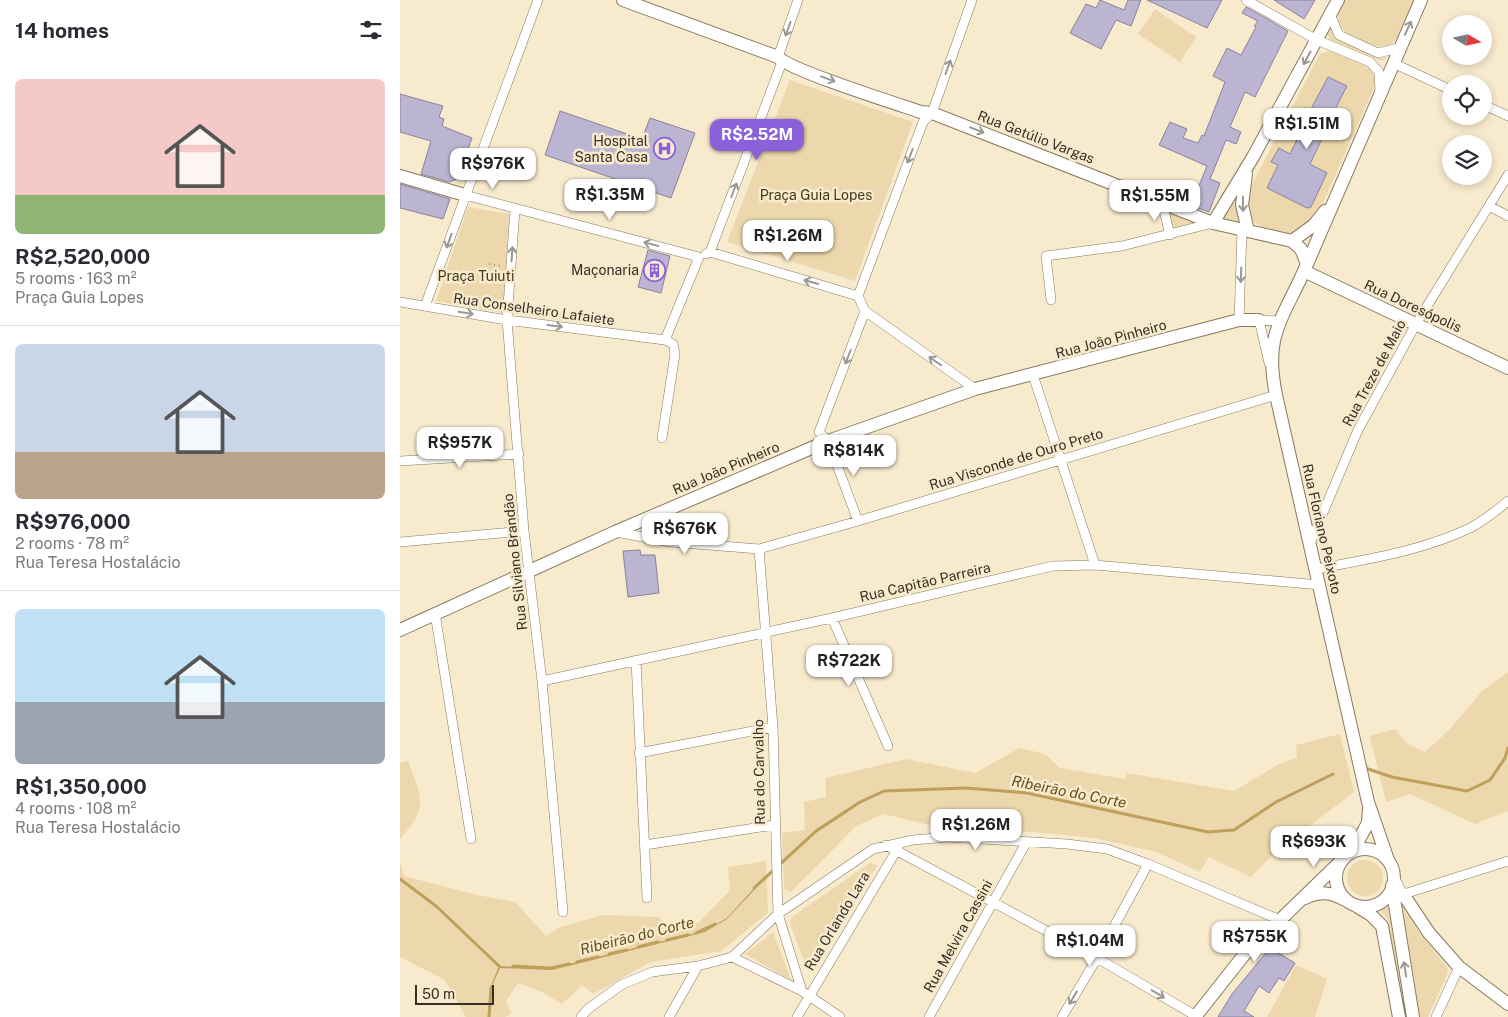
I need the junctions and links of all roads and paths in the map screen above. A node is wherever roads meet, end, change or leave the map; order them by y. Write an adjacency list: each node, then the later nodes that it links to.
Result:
1 (538, 0): 21 (street)
2 (623, 0): 11 (street)
3 (798, 0): 11 (street, one-way to 11)
4 (972, 0): 15 (street, one-way to 4)
5 (1246, 0): 9 (street)
6 (1338, 0): 8 (street)
7 (1421, 0): 10 (street, one-way to 7)
8 (1330, 14): 9 (street); 10 (street)
9 (1317, 40): 13 (street); 17 (street, one-way to 17)
10 (1393, 54): 12 (street); 13 (street)
11 (780, 60): 15 (street, one-way to 15); 30 (street, one-way to 11)
12 (1442, 84)
13 (1380, 91): 20 (street)
14 (1492, 109): 16 (street)
15 (925, 116): 22 (street, Rua Getúlio Vargas, one-way to 22); 35 (street, one-way to 35)
16 (1508, 116)
17 (1253, 157): 26 (street); 27 (street, one-way to 27)
18 (1508, 175): 23 (street, Rua Treze de Maio)
19 (400, 176): 21 (street)
20 (1342, 185): 29 (street); 34 (street, Rua Floriano Peixoto)
21 (465, 195): 24 (street); 38 (street, one-way to 38)
22 (1162, 203): 26 (street, Rua Getúlio Vargas); 28 (street)
23 (1489, 206): 25 (street); 42 (street, Rua Treze de Maio)
24 (515, 209): 31 (street, one-way to 24); 40 (street, Rua Silviano Brandão, one-way to 24)
25 (1508, 216)
26 (1213, 223): 27 (street, Rua Getúlio Vargas); 28 (street)
27 (1245, 230): 29 (street, Rua Getúlio Vargas); 41 (street, one-way to 41)
28 (1170, 235): 36 (street)
29 (1292, 241): 34 (street)
30 (710, 252): 31 (street); 35 (street, one-way to 30)
31 (698, 257): 45 (street)
32 (489, 264): 33 (path)
33 (504, 266)
34 (1306, 268): 42 (street, Rua Doresópolis); 44 (street, Rua Floriano Peixoto)
35 (858, 296): 39 (street)
36 (1050, 300)
37 (400, 302): 38 (street, Rua Conselheiro Lafaiete)
38 (425, 306): 40 (street, Rua Conselheiro Lafaiete, one-way to 40)
39 (865, 311): 49 (street, one-way to 39); 52 (street, one-way to 52)
40 (507, 320): 45 (street, Rua Conselheiro Lafaiete, one-way to 45); 53 (street, Rua Silviano Brandão)
41 (1239, 320): 43 (street, Rua João Pinheiro); 48 (street, Rua João Pinheiro)
42 (1416, 324): 46 (street, Rua Doresópolis); 60 (street, Rua Treze de Maio)
43 (1260, 326): 44 (street, Rua João Pinheiro); 47 (street)
44 (1277, 326): 47 (street, Rua Floriano Peixoto)
45 (666, 340): 51 (street)
46 (1508, 368)
47 (1272, 373): 50 (street, Rua Floriano Peixoto)
48 (1033, 375): 49 (street, Rua João Pinheiro); 54 (street)
49 (975, 389): 52 (street, Rua João Pinheiro)
50 (1276, 395): 54 (street, Rua Visconde de Ouro Preto); 60 (street, Rua Floriano Peixoto)
51 (662, 438)
52 (828, 441): 57 (street); 59 (street, Rua João Pinheiro)
53 (519, 454): 55 (street); 58 (street, Rua Silviano Brandão)
54 (1061, 460): 57 (street, Rua Visconde de Ouro Preto); 63 (street)
55 (400, 461)
56 (1508, 501): 64 (street)
57 (858, 521): 62 (street, Rua Visconde de Ouro Preto)
58 (524, 531): 61 (street); 65 (street, Rua Silviano Brandão)
59 (615, 532): 62 (street, Rua Visconde de Ouro Preto); 65 (street, Rua João Pinheiro)
60 (1310, 541): 64 (street, Rua Floriano Peixoto)
61 (400, 542)
62 (759, 549): 70 (street, Rua do Carvalho)
63 (1094, 566): 66 (street, Rua Capitão Parreira); 68 (street, Rua Capitão Parreira)
64 (1317, 569): 66 (street, Rua Floriano Peixoto)
65 (529, 571): 67 (street, Rua João Pinheiro); 72 (street, Rua Silviano Brandão)
66 (1320, 585): 76 (street, Rua Floriano Peixoto)
67 (434, 613): 69 (street, Rua João Pinheiro); 78 (street)
68 (832, 618): 70 (street, Rua Capitão Parreira); 74 (street)
69 (400, 630)
70 (767, 632): 71 (street, Rua Capitão Parreira); 73 (street, Rua do Carvalho)
71 (636, 660): 72 (street, Rua Capitão Parreira); 75 (street)
72 (542, 682): 93 (street, Rua Silviano Brandão)
73 (773, 728): 75 (street); 77 (street, Rua do Carvalho)
74 (888, 746)
75 (639, 753): 81 (street)
76 (1369, 804): 84 (street, Rua Floriano Peixoto); 85 (street, Rua Floriano Peixoto)
77 (774, 825): 81 (street); 94 (street, Rua do Carvalho)
78 (471, 839)
79 (903, 841): 80 (street); 82 (street); 83 (street, Rua Orlando Lara)
80 (1026, 843): 87 (street); 91 (street, Rua Melvira Cassini)
81 (645, 845): 89 (street)
82 (886, 845): 83 (street); 94 (street)
83 (896, 851): 91 (street); 100 (street, Rua Orlando Lara)
84 (1348, 855): 85 (street); 90 (street); 92 (street)
85 (1388, 860): 88 (street)
86 (1508, 861): 88 (street)
87 (1148, 864): 95 (street); 97 (street)
88 (1393, 891): 92 (street); 99 (street); 110 (street, one-way to 88)
89 (647, 898)
90 (1303, 899): 92 (street); 95 (street)
91 (992, 903): 97 (street); 106 (street, Rua Melvira Cassini)
92 (1352, 903): 109 (street)
93 (563, 912)
94 (778, 914): 96 (street); 100 (street, Rua do Carvalho)
95 (1280, 920): 108 (street)
96 (732, 957): 98 (street); 100 (street)
97 (1097, 958): 107 (street, one-way to 107); 108 (street, one-way to 108)
98 (698, 966): 102 (street); 103 (street)
99 (1459, 967): 101 (street); 111 (street)
100 (805, 993): 104 (street, Rua Orlando Lara); 105 (street)
101 (1508, 1004)
102 (581, 1017)
103 (669, 1017)
104 (797, 1017)
105 (840, 1017)
106 (929, 1017)
107 (1062, 1017)
108 (1196, 1017)
109 (1399, 1017)
110 (1413, 1017)
111 (1436, 1017)

